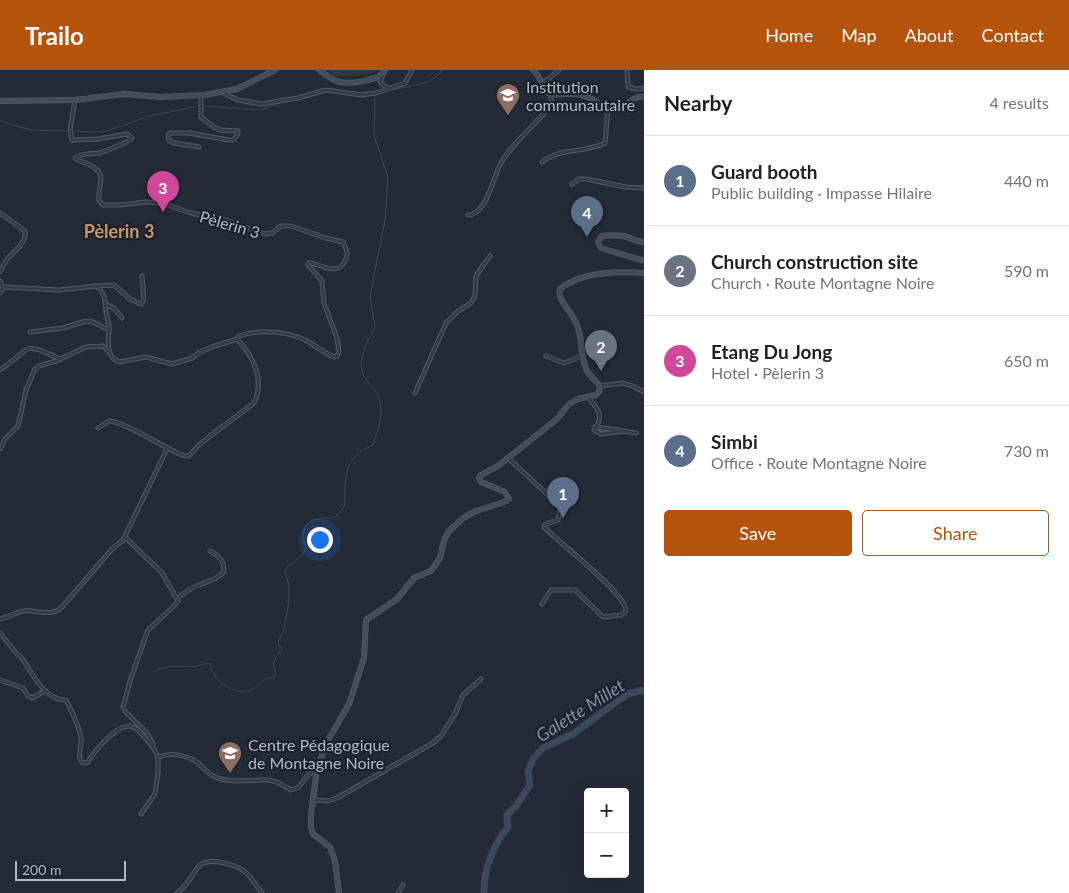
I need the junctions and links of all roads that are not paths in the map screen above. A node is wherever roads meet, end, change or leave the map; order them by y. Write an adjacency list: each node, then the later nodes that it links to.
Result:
1 (275, 70): 11 (street)
2 (320, 70): 7 (street)
3 (412, 70): 9 (street)
4 (533, 70): 8 (street)
5 (559, 70): 8 (street)
6 (627, 70): 10 (street)
7 (384, 72): 9 (street)
8 (542, 84): 12 (street)
9 (391, 88): 11 (street)
10 (644, 88)
11 (223, 93): 13 (street)
12 (550, 94): 17 (street); 23 (street)
13 (201, 95): 15 (street); 18 (street)
14 (644, 97): 17 (street)
15 (75, 100): 16 (street); 38 (street, Pèlerin 3)
16 (0, 101)
17 (608, 108): 19 (street)
18 (199, 147)
19 (542, 162)
20 (572, 184): 21 (street)
21 (644, 188)
22 (1, 215): 27 (street)
23 (468, 215)
24 (644, 242): 26 (street)
25 (490, 256): 46 (street)
26 (644, 261)
27 (0, 272)
28 (644, 273): 40 (street)
29 (142, 276): 32 (street)
30 (0, 281): 31 (street)
31 (3, 286): 32 (street); 33 (street)
32 (96, 286): 34 (street)
33 (0, 293)
34 (106, 304): 35 (street); 36 (street)
35 (122, 318)
36 (109, 330): 37 (street); 39 (street)
37 (30, 332)
38 (238, 339): 39 (street); 52 (street)
39 (109, 353): 42 (street)
40 (583, 355): 41 (street); 44 (street)
41 (546, 356)
42 (60, 359): 43 (street); 53 (street)
43 (0, 369)
44 (600, 386): 45 (street); 47 (street)
45 (644, 392)
46 (415, 393)
47 (588, 397): 48 (street); 54 (street)
48 (595, 427): 50 (street); 51 (street)
49 (98, 428): 52 (street)
50 (619, 430)
51 (636, 433)
52 (167, 448): 55 (street)
53 (0, 449)
54 (508, 458): 58 (street); 66 (street)
55 (125, 537): 57 (street); 59 (street)
56 (210, 551): 57 (street)
57 (177, 598): 64 (street)
58 (542, 604)
59 (0, 620)
60 (0, 633): 63 (street)
61 (481, 679): 67 (street)
62 (0, 680): 63 (street)
63 (45, 691): 64 (street)
64 (154, 747): 65 (street)
65 (158, 757): 66 (street); 68 (street)
66 (316, 769): 67 (street)
67 (313, 800): 72 (street)
68 (141, 814)
69 (404, 885): 73 (street)
70 (177, 893): 71 (street)
71 (262, 893)
72 (339, 893)
73 (398, 893)

